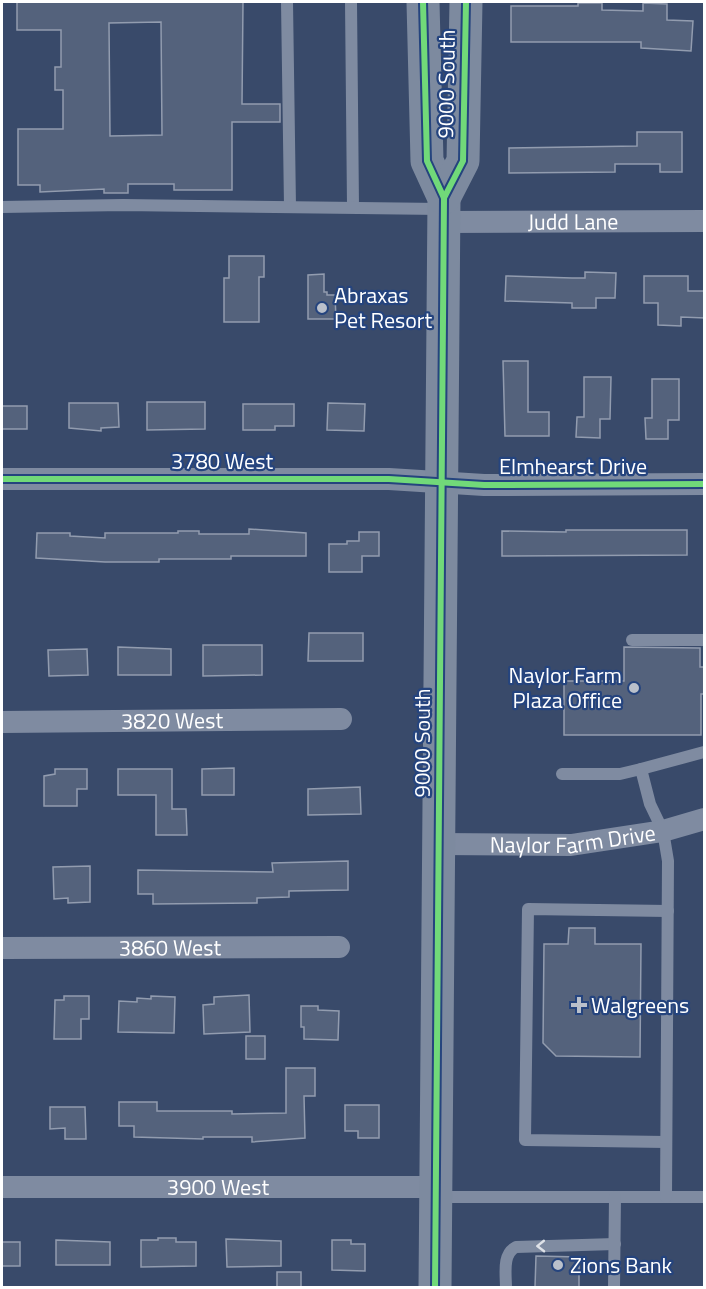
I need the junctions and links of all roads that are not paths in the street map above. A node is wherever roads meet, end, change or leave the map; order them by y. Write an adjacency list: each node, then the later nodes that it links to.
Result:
1 (287, 2): 6 (lane)
2 (351, 2): 7 (lane)
3 (423, 2): 8 (main road, 9000 South)
4 (466, 2): 8 (main road, 9000 South)
5 (2, 207): 6 (lane)
6 (290, 207): 7 (lane)
7 (353, 207): 8 (lane)
8 (444, 209): 9 (street, Judd Lane); 11 (main road, 9000 South)
9 (705, 221)
10 (2, 479): 11 (street, 3780 West)
11 (442, 482): 12 (street, Elmhearst Drive); 22 (main road, 9000 South)
12 (705, 484)
13 (632, 640): 14 (lane)
14 (705, 640)
15 (341, 719): 16 (street, 3820 West)
16 (2, 722)
17 (705, 752): 18 (lane)
18 (641, 768): 19 (lane); 21 (lane)
19 (562, 774)
20 (705, 819): 21 (street, Naylor Farm Drive)
21 (663, 831): 22 (street, Naylor Farm Drive); 23 (lane)
22 (439, 844): 28 (main road, 9000 South)
23 (668, 911): 26 (lane); 26 (lane)
24 (339, 947): 25 (street, 3860 West)
25 (2, 948)
26 (666, 1142): 30 (lane)
27 (2, 1187): 28 (street, 3900 West)
28 (436, 1192): 29 (lane); 33 (main road, 9000 South)
29 (615, 1197): 30 (lane); 32 (lane)
30 (666, 1197): 31 (lane)
31 (705, 1197)
32 (615, 1244): 34 (lane, one-way to 34); 35 (lane)
33 (435, 1287)
34 (506, 1287)
35 (614, 1287)

